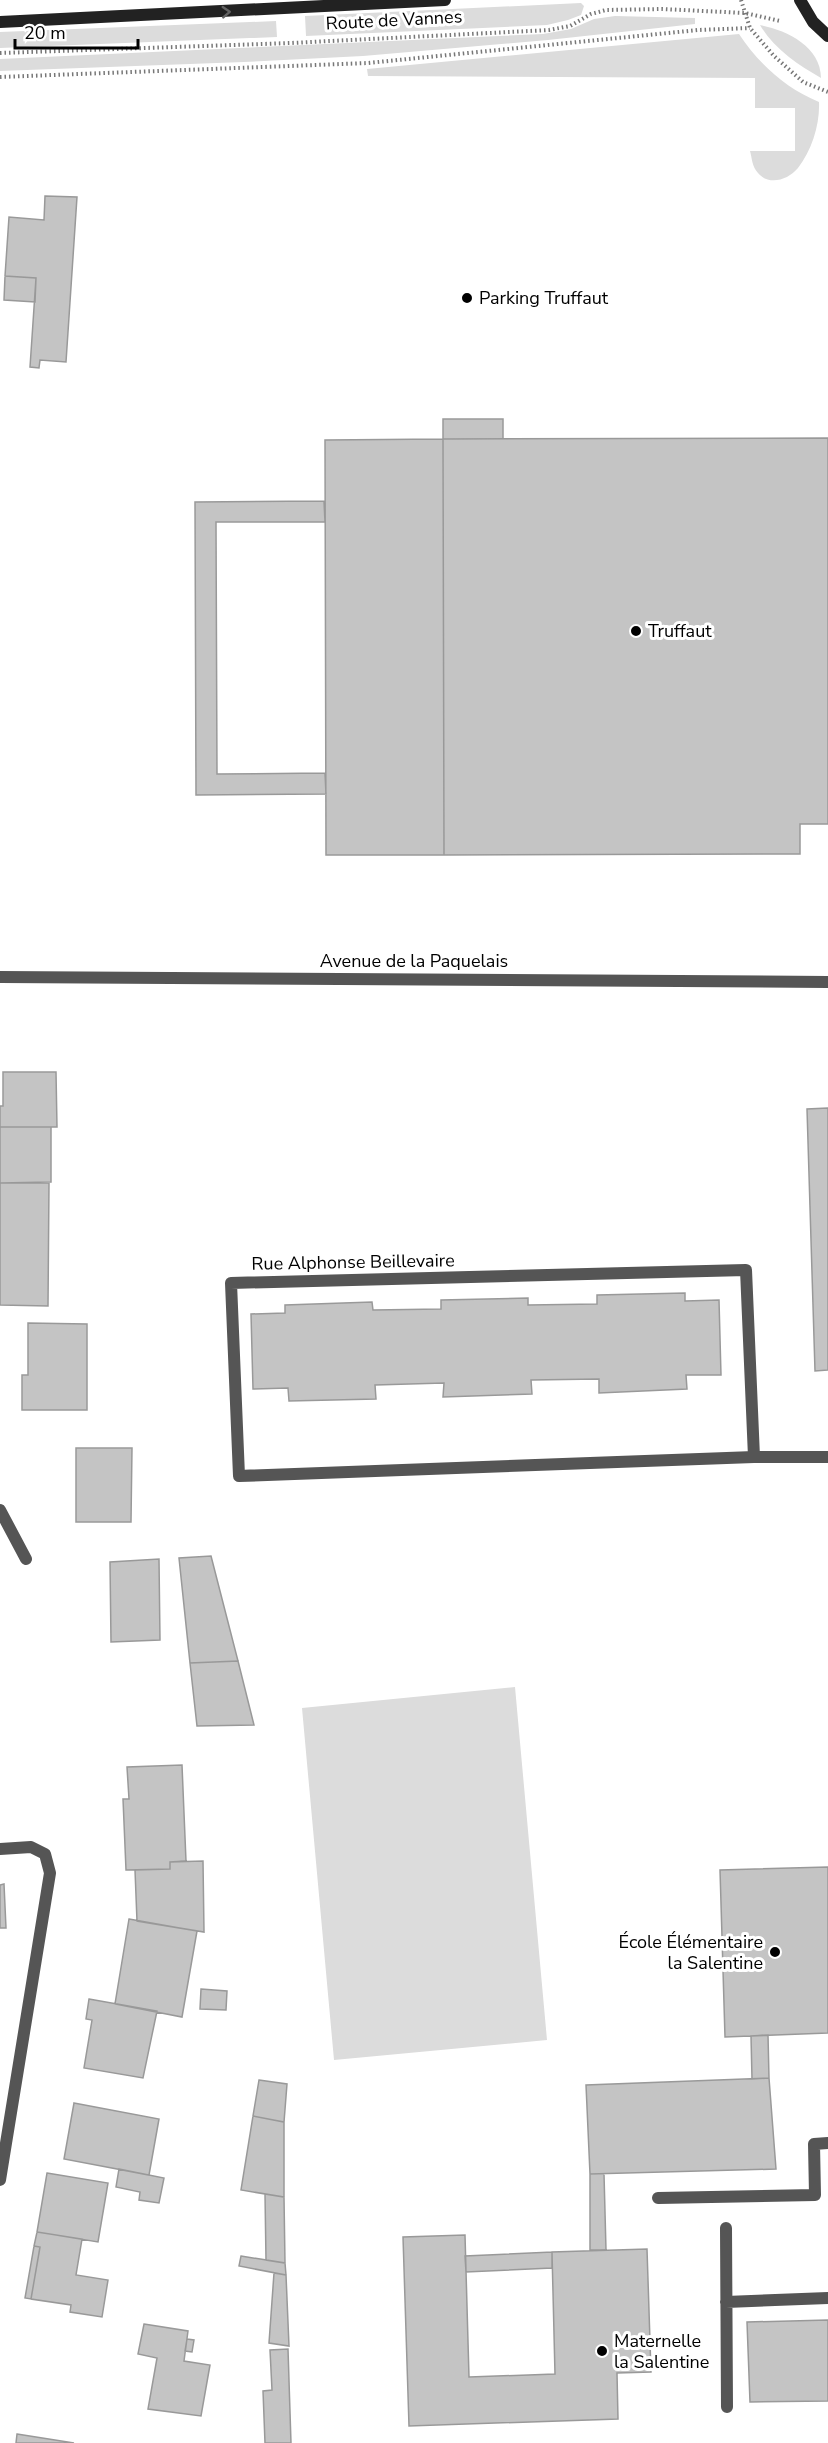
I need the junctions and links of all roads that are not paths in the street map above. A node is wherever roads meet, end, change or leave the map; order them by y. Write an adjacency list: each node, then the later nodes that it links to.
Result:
1 (445, 0): 3 (main road, Route de Vannes, one-way to 1)
2 (800, 0): 4 (main road)
3 (0, 22)
4 (824, 32)
5 (0, 977): 6 (street, Avenue de la Paquelais)
6 (828, 982)
7 (754, 1457): 7 (street, Rue Alphonse Beillevaire); 8 (street, Rue Alphonse Beillevaire)
8 (828, 1457)
9 (0, 1510): 10 (street)
10 (26, 1559)
11 (0, 1849): 13 (street)
12 (828, 2143): 14 (street)
13 (0, 2180)
14 (658, 2198)
15 (726, 2228): 17 (street)
16 (828, 2298): 17 (street)
17 (726, 2302): 18 (street)
18 (727, 2406)

